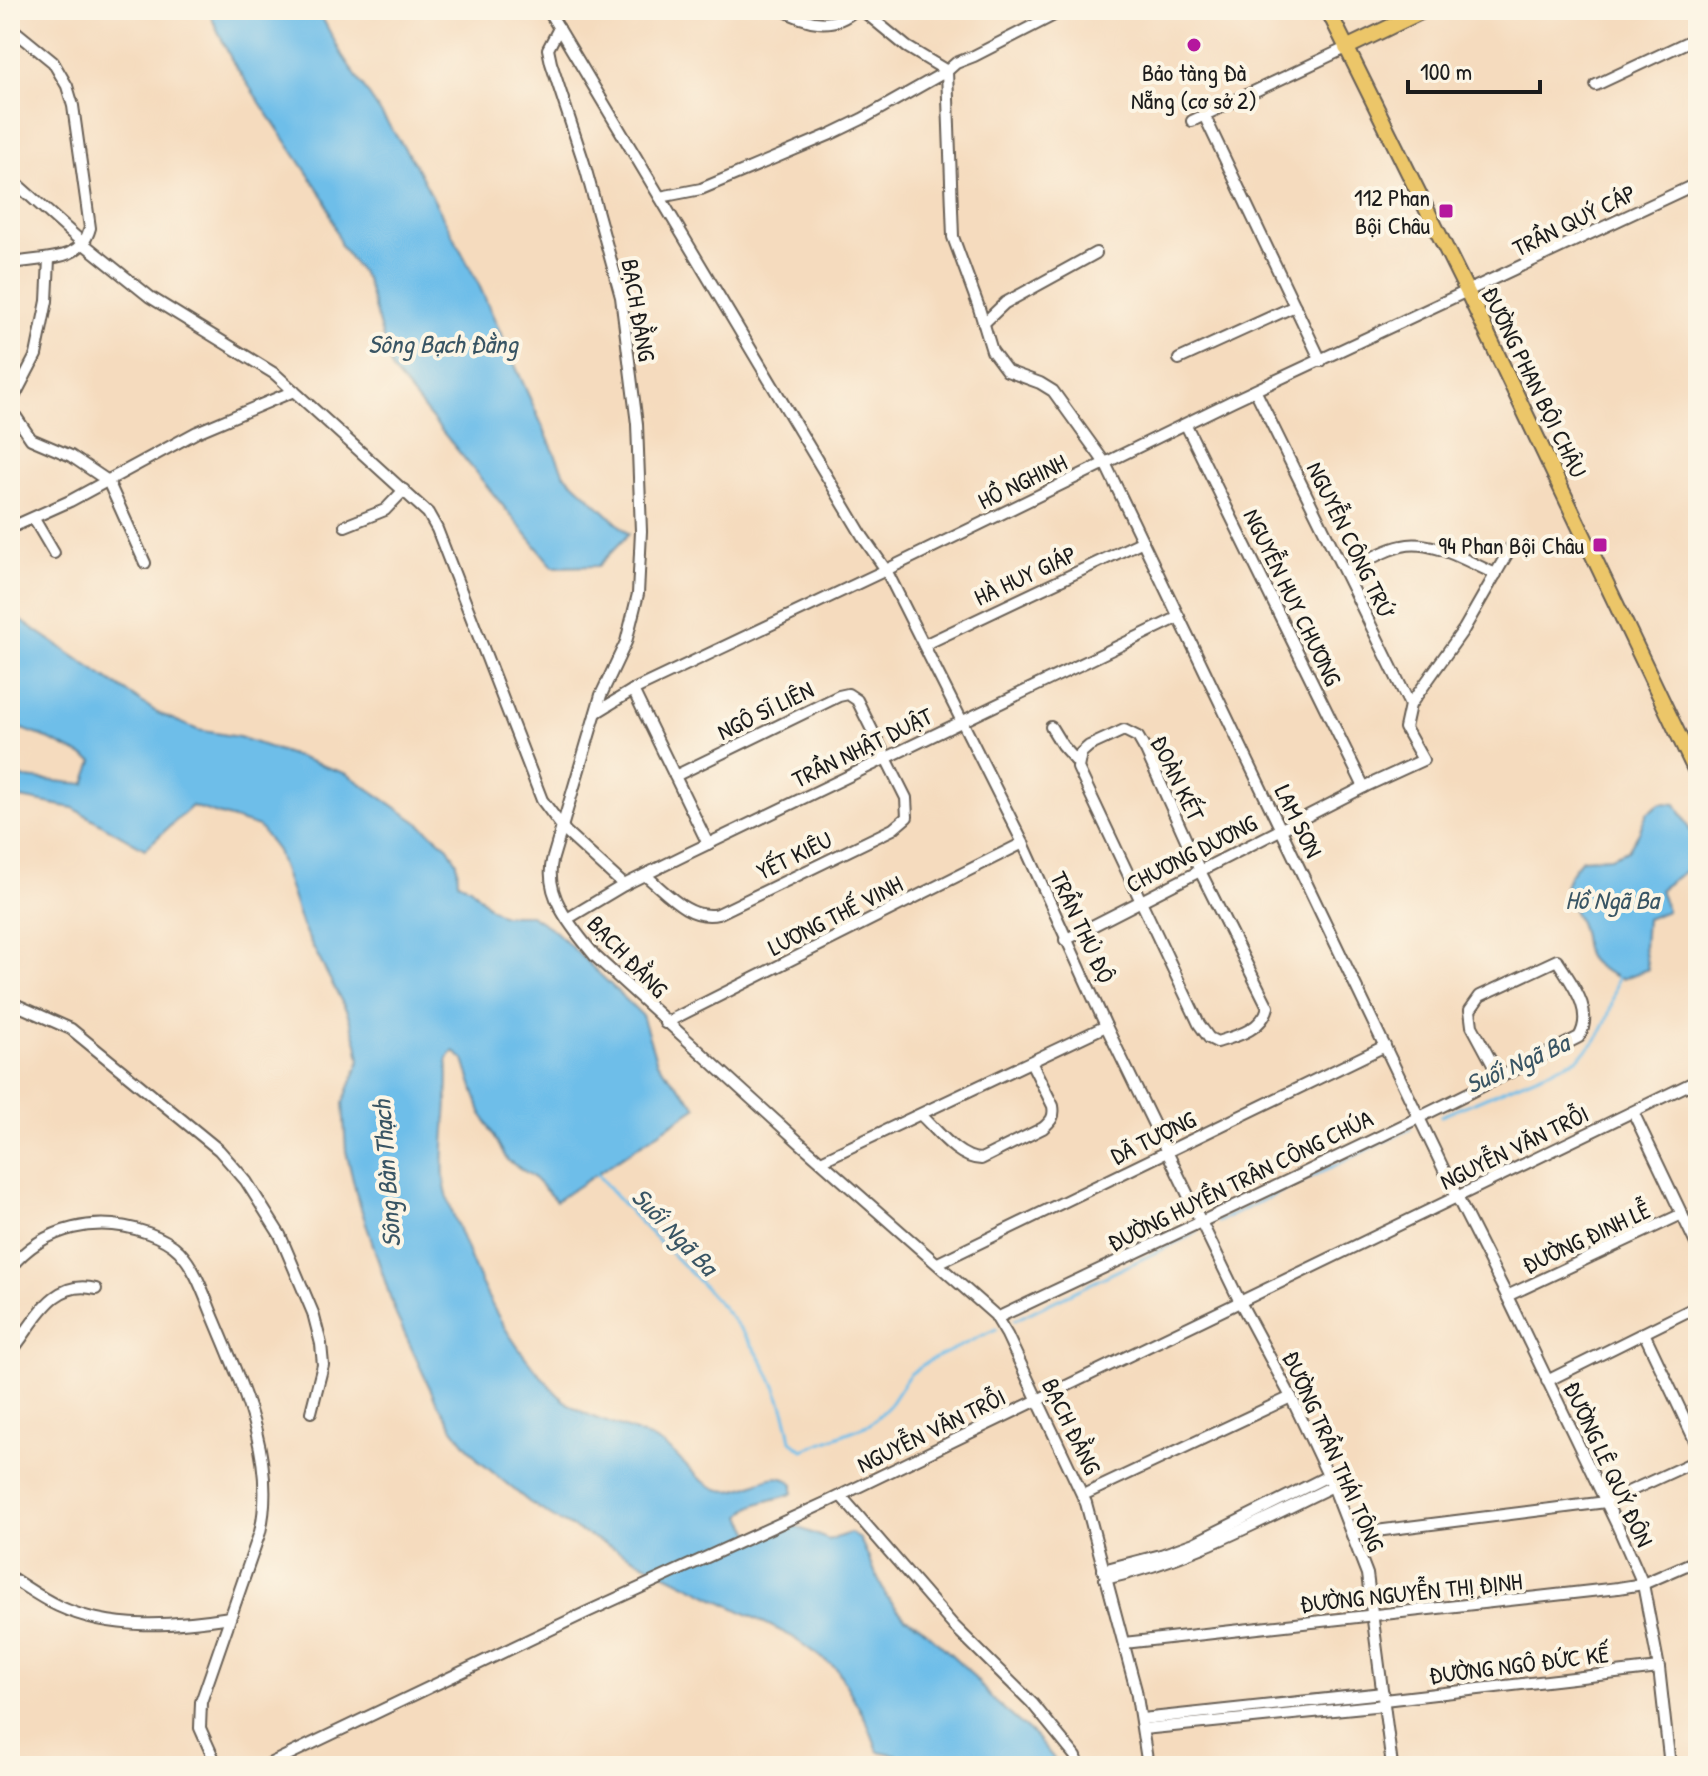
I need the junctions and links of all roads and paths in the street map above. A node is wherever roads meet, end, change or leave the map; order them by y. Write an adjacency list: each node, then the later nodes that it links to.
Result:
1 (548, 10): 9 (street, TRẦN THỦ ĐỘ)
2 (783, 10): 3 (street)
3 (855, 10)
4 (862, 10): 12 (street)
5 (1328, 10): 11 (main road, ĐƯỜNG PHAN BỘI CHÂU)
6 (1425, 10): 11 (main road)
7 (1054, 15): 12 (street)
8 (10, 27): 19 (street)
9 (559, 28): 18 (street, TRẦN THỦ ĐỘ); 48 (street, BẠCH ĐẰNG)
10 (1698, 37): 13 (street)
11 (1346, 48): 14 (street); 23 (main road, ĐƯỜNG PHAN BỘI CHÂU)
12 (947, 71): 18 (street); 25 (street, LAM SƠN)
13 (1596, 85)
14 (1204, 115): 15 (street); 24 (street)
15 (1192, 121)
16 (10, 178): 19 (street)
17 (1698, 183): 23 (street, TRẦN QUÝ CÁP)
18 (660, 197): 41 (street, TRẦN THỦ ĐỘ)
19 (84, 244): 21 (street); 28 (street)
20 (1096, 253): 25 (street)
21 (49, 259): 22 (street); 32 (street)
22 (10, 264)
23 (1468, 293): 27 (street, HỒ NGHINH); 54 (main road, ĐƯỜNG PHAN BỘI CHÂU)
24 (1295, 306): 26 (street); 27 (street)
25 (984, 323): 31 (street, LAM SƠN)
26 (1179, 359)
27 (1321, 361): 29 (street, HỒ NGHINH)
28 (294, 391): 32 (street); 33 (street)
29 (1256, 392): 30 (street, HỒ NGHINH); 42 (street, NGUYỄN CÔNG TRỨ)
30 (1186, 425): 31 (street, HỒ NGHINH); 55 (street, NGUYỄN HUY CHƯƠNG)
31 (1105, 463): 37 (street, LAM SƠN); 41 (street, HỒ NGHINH)
32 (108, 481): 34 (street); 40 (street)
33 (404, 490): 35 (street); 56 (street)
34 (34, 519): 36 (street); 39 (street)
35 (345, 526)
36 (10, 528)
37 (1143, 541): 44 (street, LAM SƠN); 45 (street, HÀ HUY GIÁP)
38 (1511, 547): 43 (street)
39 (54, 553)
40 (145, 563)
41 (886, 570): 45 (street, TRẦN THỦ ĐỘ); 46 (street, HỒ NGHINH)
42 (1345, 572): 43 (street); 47 (street, NGUYỄN CÔNG TRỨ)
43 (1496, 574): 47 (street)
44 (1179, 617): 49 (street, TRẦN NHẬT DUẬT); 57 (street, LAM SƠN)
45 (924, 645): 49 (street, TRẦN THỦ ĐỘ)
46 (633, 690): 48 (street, HỒ NGHINH); 53 (street)
47 (1410, 705): 55 (street, CHƯƠNG DƯƠNG)
48 (597, 712): 56 (street, BẠCH ĐẰNG)
49 (962, 720): 51 (street, TRẦN NHẬT DUẬT); 58 (street, TRẦN THỦ ĐỘ)
50 (1051, 727): 52 (street)
51 (886, 758): 53 (street, NGÔ SĨ LIÊN); 59 (street, TRẦN NHẬT DUẬT); 61 (street, YẾT KIÊU)
52 (1078, 763): 60 (street, ĐOÀN KẾT); 63 (street, ĐOÀN KẾT)
53 (675, 776): 59 (street)
54 (1698, 776)
55 (1364, 787): 57 (street, CHƯƠNG DƯƠNG)
56 (563, 829): 62 (street); 64 (street, BẠCH ĐẰNG)
57 (1281, 829): 60 (street, CHƯƠNG DƯƠNG); 69 (street, LAM SƠN)
58 (1023, 843): 65 (street, TRẦN THỦ ĐỘ); 67 (street, LƯƠNG THẾ VINH)
59 (708, 844): 61 (street, TRẦN NHẬT DUẬT)
60 (1200, 871): 63 (street, CHƯƠNG DƯƠNG); 63 (street, ĐOÀN KẾT)
61 (645, 875): 62 (street, TRẦN NHẬT DUẬT)
62 (624, 885): 64 (street, TRẦN NHẬT DUẬT)
63 (1141, 901): 65 (street, CHƯƠNG DƯƠNG)
64 (567, 919): 67 (street, BẠCH ĐẰNG)
65 (1065, 940): 68 (street, TRẦN THỦ ĐỘ)
66 (10, 1002): 94 (street)
67 (665, 1023): 77 (street, BẠCH ĐẰNG)
68 (1106, 1026): 70 (street); 76 (street, TRẦN THỦ ĐỘ)
69 (1385, 1046): 75 (street, LAM SƠN); 76 (street, DÃ TƯỢNG)
70 (1031, 1062): 74 (street); 74 (street)
71 (1499, 1076): 71 (street, ĐƯỜNG HUYỀN TRÂN CÔNG CHÚA); 75 (street, ĐƯỜNG HUYỀN TRÂN CÔNG CHÚA)
72 (1698, 1080): 73 (street, NGUYỄN VĂN TRỖI)
73 (1633, 1112): 78 (street, NGUYỄN VĂN TRỖI); 79 (street)
74 (921, 1115): 77 (street)
75 (1418, 1116): 78 (street, LAM SƠN); 80 (street, ĐƯỜNG HUYỀN TRÂN CÔNG CHÚA)
76 (1167, 1152): 80 (street, TRẦN THỦ ĐỘ); 82 (street, DÃ TƯỢNG)
77 (821, 1161): 82 (street, BẠCH ĐẰNG)
78 (1457, 1197): 85 (street, ĐƯỜNG LÊ QUÝ ĐÔN); 86 (street, NGUYỄN VĂN TRỖI)
79 (1682, 1214): 81 (street); 85 (street, ĐƯỜNG ĐINH LỄ)
80 (1201, 1222): 86 (street, TRẦN THỦ ĐỘ); 88 (street, ĐƯỜNG HUYỀN TRÂN CÔNG CHÚA)
81 (1698, 1248)
82 (938, 1263): 88 (street, BẠCH ĐẰNG)
83 (10, 1268): 107 (street)
84 (96, 1289): 90 (street)
85 (1507, 1296): 91 (street, ĐƯỜNG LÊ QUÝ ĐÔN)
86 (1240, 1302): 92 (street, ĐƯỜNG TRẦN THÁI TÔNG); 93 (street, NGUYỄN VĂN TRỖI)
87 (1698, 1306): 89 (street)
88 (997, 1318): 93 (street, BẠCH ĐẰNG)
89 (1644, 1333): 91 (street); 95 (street)
90 (10, 1353)
91 (1547, 1381): 100 (street, ĐƯỜNG LÊ QUÝ ĐÔN)
92 (1291, 1397): 97 (street, ĐƯỜNG TRẦN THÁI TÔNG); 98 (street)
93 (1038, 1400): 98 (street, BẠCH ĐẰNG); 99 (street, NGUYỄN VĂN TRỖI)
94 (311, 1412)
95 (1698, 1447)
96 (1698, 1460): 100 (street)
97 (1330, 1481): 101 (street, ĐƯỜNG TRẦN THÁI TÔNG); 103 (street)
98 (1083, 1495): 103 (street, BẠCH ĐẰNG)
99 (841, 1496): 113 (street, NGUYỄN VĂN TRỖI); 114 (street)
100 (1606, 1502): 101 (street); 105 (street, ĐƯỜNG LÊ QUÝ ĐÔN)
101 (1352, 1534): 106 (street, ĐƯỜNG TRẦN THÁI TÔNG)
102 (1698, 1560): 105 (street, ĐƯỜNG NGUYỄN THỊ ĐỊNH)
103 (1104, 1575): 108 (street, BẠCH ĐẰNG)
104 (10, 1577): 107 (street)
105 (1643, 1584): 106 (street, ĐƯỜNG NGUYỄN THỊ ĐỊNH); 109 (street, ĐƯỜNG LÊ QUÝ ĐÔN)
106 (1373, 1616): 108 (street, ĐƯỜNG NGUYỄN THỊ ĐỊNH); 110 (street, ĐƯỜNG TRẦN THÁI TÔNG)
107 (230, 1617): 112 (street)
108 (1124, 1643): 111 (street, BẠCH ĐẰNG)
109 (1659, 1668): 110 (street, ĐƯỜNG NGÔ ĐỨC KẾ); 117 (street, ĐƯỜNG LÊ QUÝ ĐÔN)
110 (1384, 1699): 111 (street, ĐƯỜNG NGÔ ĐỨC KẾ); 116 (street, ĐƯỜNG TRẦN THÁI TÔNG)
111 (1142, 1724): 115 (street, BẠCH ĐẰNG)
112 (217, 1766)
113 (265, 1766)
114 (1079, 1766)
115 (1148, 1766)
116 (1392, 1766)
117 (1670, 1766)

